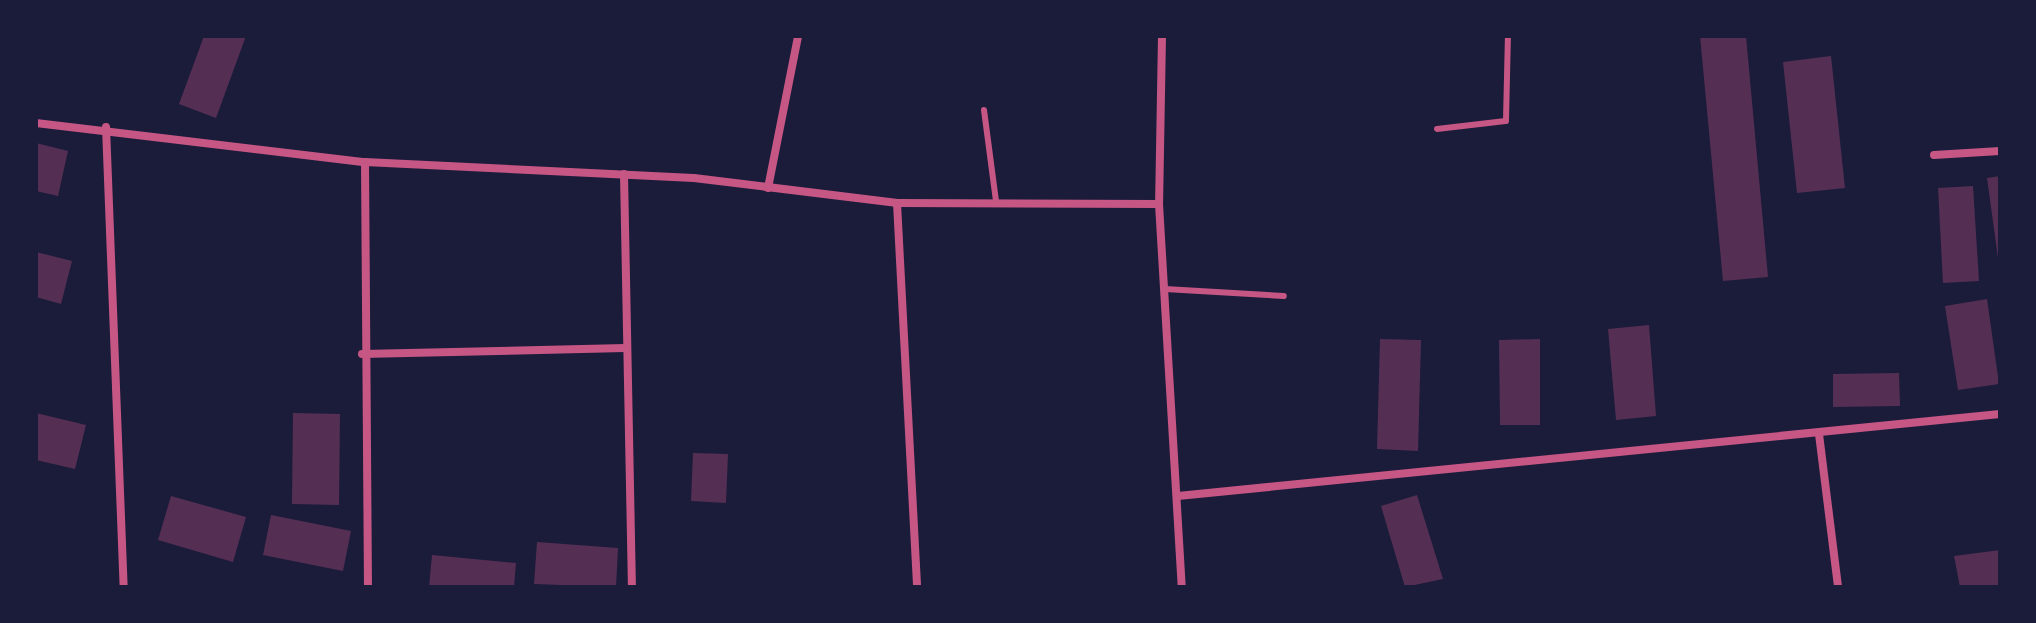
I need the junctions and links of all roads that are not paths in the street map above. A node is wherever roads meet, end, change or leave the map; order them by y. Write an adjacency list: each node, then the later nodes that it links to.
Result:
1 (798, 36): 12 (street)
2 (1162, 36): 15 (street)
3 (1508, 36): 7 (lane)
4 (984, 110): 13 (lane)
5 (36, 123): 6 (street)
6 (106, 127): 10 (street); 23 (street)
7 (1437, 129)
8 (2000, 151): 9 (street)
9 (1934, 155)
10 (365, 162): 11 (street); 19 (street)
11 (624, 174): 12 (street); 18 (street)
12 (768, 188): 14 (street)
13 (996, 201): 14 (street); 15 (street)
14 (897, 203): 26 (street)
15 (1159, 204): 16 (street)
16 (1165, 289): 17 (lane); 22 (street)
17 (1284, 296)
18 (625, 348): 19 (street); 25 (street)
19 (362, 354): 24 (street)
20 (2000, 414): 21 (street)
21 (1819, 434): 22 (street); 28 (street)
22 (1178, 496): 27 (street)
23 (124, 587)
24 (368, 587)
25 (632, 587)
26 (917, 587)
27 (1182, 587)
28 (1838, 587)

